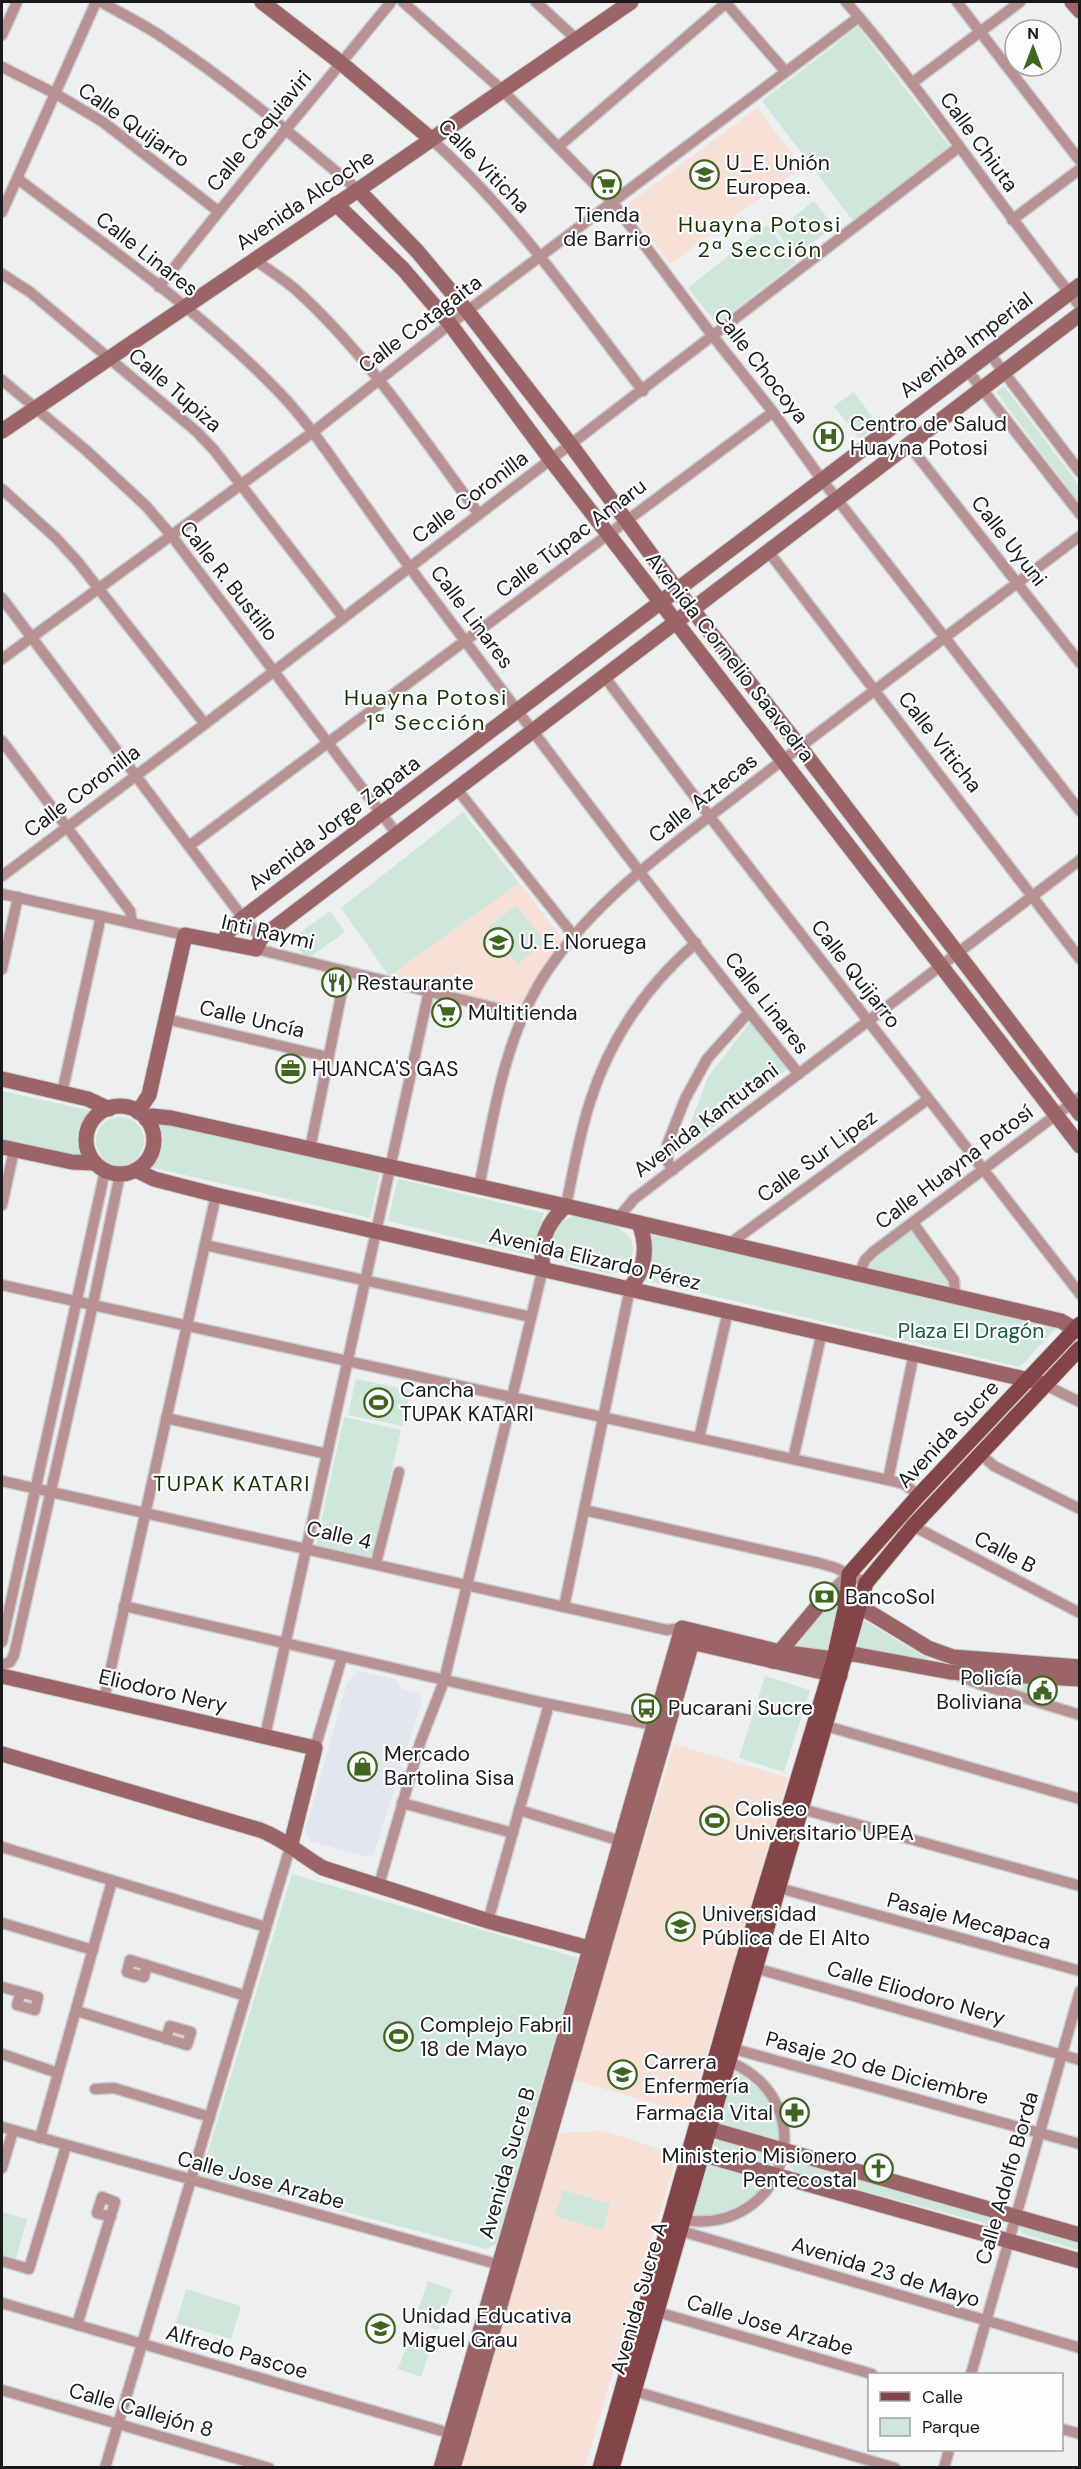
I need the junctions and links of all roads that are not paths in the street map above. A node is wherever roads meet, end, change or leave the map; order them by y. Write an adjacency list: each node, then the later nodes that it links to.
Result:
1 (17, 2): 17 (street)
2 (96, 2): 24 (street)
3 (101, 2): 25 (street)
4 (262, 2): 19 (street, Calle Viticha)
5 (390, 2): 19 (street, Calle Caquiaviri)
6 (403, 2): 23 (street, Calle Chocoya)
7 (536, 2): 18 (street)
8 (631, 2): 18 (street, Avenida Alcoche)
9 (726, 2): 21 (street); 27 (street)
10 (846, 2): 15 (street, Calle Chiuta)
11 (957, 2): 16 (street)
12 (1020, 2): 16 (street)
13 (1072, 2): 14 (street)
14 (1080, 11)
15 (859, 17): 21 (street, Calle Cotagaita); 22 (street, Calle Chiuta)
16 (981, 31): 22 (street); 29 (street)
17 (2, 35)
18 (575, 39): 23 (street, Avenida Alcoche)
19 (341, 63): 25 (street, Calle Caquiaviri); 26 (street, Calle Viticha)
20 (2, 67): 24 (street, Calle Quijarro)
21 (785, 70): 33 (street, Calle Cotagaita)
22 (912, 83): 28 (street, Calle Chiuta)
23 (502, 90): 26 (street, Avenida Alcoche); 27 (street, Calle Chocoya)
24 (56, 94): 31 (street); 35 (street, Calle Quijarro)
25 (287, 130): 32 (street); 35 (street, Calle Caquiaviri)
26 (431, 139): 32 (street, Avenida Alcoche); 38 (street, Calle Viticha)
27 (558, 147): 33 (street, Calle Chocoya)
28 (959, 147): 37 (street, Calle Chiuta); 48 (street, Calle Coronilla)
29 (1080, 161)
30 (1080, 169): 37 (street)
31 (18, 179): 36 (street); 41 (street, Calle Linares)
32 (358, 190): 34 (street, Avenida Alcoche); 45 (street, Avenida Cornelio Saavedra)
33 (613, 203): 38 (street, Calle Cotagaita); 48 (street, Calle Chocoya)
34 (336, 204): 39 (street, Avenida Alcoche); 47 (street, Avenida Cornelio Saavedra)
35 (218, 211): 41 (street, Calle Caquiaviri)
36 (2, 213)
37 (1012, 220): 42 (street, Calle Chiuta)
38 (541, 257): 45 (street, Calle Cotagaita); 56 (street, Calle Viticha)
39 (254, 259): 44 (street, Avenida Alcoche); 54 (street)
40 (2, 274): 50 (street, Calle Tupiza)
41 (159, 287): 44 (street, Calle Linares)
42 (1074, 289): 43 (street, Calle Chiuta); 49 (street, Avenida Imperial)
43 (1080, 306)
44 (184, 307): 50 (street, Avenida Alcoche); 60 (street, Calle Linares)
45 (468, 312): 47 (street, Calle Cotagaita); 62 (street, Avenida Cornelio Saavedra)
46 (1080, 314): 52 (street, Avenida Imperial)
47 (450, 324): 54 (street, Calle Cotagaita); 63 (street, Avenida Cornelio Saavedra)
48 (712, 335): 56 (street, Calle Coronilla); 58 (street, Calle Chocoya)
49 (990, 354): 51 (street, Avenida Imperial); 52 (street)
50 (110, 359): 57 (street, Avenida Alcoche); 66 (street, Calle Tupiza)
51 (968, 371): 55 (street); 65 (street, Avenida Imperial)
52 (1003, 372): 55 (street, Avenida Imperial); 64 (street)
53 (2, 380): 57 (street, Calle R. Bustillo)
54 (379, 380): 60 (street, Calle Cotagaita); 69 (street)
55 (982, 388): 61 (street, Avenida Imperial); 70 (street)
56 (643, 391): 62 (street, Calle Coronilla)
57 (33, 408): 59 (street, Avenida Alcoche); 73 (street, Calle R. Bustillo)
58 (773, 412): 65 (street, Calle Chocoya); 71 (street, Calle Túpac Amaru)
59 (2, 431)
60 (313, 432): 66 (street, Calle Cotagaita); 76 (street, Calle Linares)
61 (908, 444): 68 (street, Avenida Imperial); 77 (street, Calle Uyuni)
62 (571, 445): 63 (street, Calle Coronilla); 71 (street, Avenida Cornelio Saavedra)
63 (552, 460): 69 (street, Calle Coronilla); 72 (street, Avenida Cornelio Saavedra)
64 (1080, 472)
65 (822, 480): 68 (street, Calle Chocoya); 79 (street, Avenida Imperial)
66 (241, 485): 73 (street, Calle Cotagaita); 83 (street, Calle Tupiza)
67 (2, 489): 78 (street)
68 (837, 499): 75 (street, Avenida Imperial); 85 (street, Calle Chocoya)
69 (478, 513): 76 (street, Calle Coronilla)
70 (1080, 514)
71 (626, 521): 72 (street, Calle Túpac Amaru); 79 (street, Avenida Cornelio Saavedra)
72 (609, 534): 81 (street, Avenida Cornelio Saavedra); 87 (street, Calle Túpac Amaru)
73 (171, 535): 78 (street, Calle Cotagaita); 90 (street, Calle R. Bustillo)
74 (1080, 536): 77 (street, Calle Aztecas)
75 (768, 550): 82 (street, Avenida Imperial); 92 (street, Calle Viticha)
76 (409, 567): 83 (street, Calle Coronilla); 87 (street, Calle Linares)
77 (1017, 583): 85 (street, Calle Aztecas); 89 (street, Calle Uyuni)
78 (99, 587): 86 (street, Calle Cotagaita); 94 (street)
79 (677, 590): 81 (street, Avenida Jorge Zapata); 82 (street, Avenida Cornelio Saavedra)
80 (2, 598): 86 (street)
81 (662, 603): 84 (street, Avenida Cornelio Saavedra); 93 (street, Avenida Jorge Zapata)
82 (692, 610): 84 (street); 98 (street, Avenida Cornelio Saavedra)
83 (343, 617): 90 (street, Calle Coronilla)
84 (676, 622): 91 (street); 99 (street, Avenida Cornelio Saavedra)
85 (945, 636): 92 (street, Calle Aztecas); 102 (street, Calle Chocoya)
86 (31, 637): 88 (street, Calle Cotagaita); 100 (street)
87 (465, 641): 93 (street, Calle Linares); 97 (street, Calle Túpac Amaru)
88 (2, 659)
89 (1080, 663)
90 (274, 671): 94 (street, Calle Coronilla); 97 (street, Calle R. Bustillo)
91 (604, 676): 95 (street); 104 (street, Calle Quijarro)
92 (874, 692): 98 (street, Calle Aztecas); 112 (street, Calle Viticha)
93 (518, 711): 95 (street, Calle Linares); 103 (street, Avenida Jorge Zapata)
94 (205, 724): 100 (street, Calle Coronilla)
95 (533, 732): 101 (street); 109 (street, Calle Linares)
96 (2, 741): 105 (street)
97 (327, 743): 103 (street, Calle R. Bustillo); 107 (street, Calle Túpac Amaru)
98 (800, 747): 99 (street, Calle Aztecas); 122 (street, Avenida Cornelio Saavedra)
99 (783, 760): 104 (street, Calle Aztecas); 124 (street, Avenida Cornelio Saavedra)
100 (135, 775): 105 (street, Calle Coronilla); 107 (street)
101 (456, 788): 106 (street); 118 (street)
102 (1080, 811)
103 (381, 814): 106 (street, Calle R. Bustillo); 115 (street, Avenida Jorge Zapata)
104 (710, 817): 109 (street, Calle Aztecas); 131 (street, Calle Quijarro)
105 (66, 828): 110 (street, Calle Coronilla); 116 (street)
106 (396, 833): 121 (street)
107 (189, 846): 115 (street)
108 (1080, 860): 112 (street, Avenida Kantutani)
109 (641, 871): 118 (street, Calle Aztecas); 120 (street, Calle Linares)
110 (2, 876)
111 (2, 894): 113 (street, Inti Raymi)
112 (1031, 895): 122 (street, Avenida Kantutani); 123 (street, Calle Viticha)
113 (18, 897): 114 (street, Inti Raymi); 125 (street)
114 (101, 916): 116 (street, Inti Raymi); 135 (street)
115 (243, 918): 119 (street, Avenida Jorge Zapata); 121 (street)
116 (132, 923): 117 (street, Inti Raymi)
117 (185, 935): 119 (street, Inti Raymi); 130 (street)
118 (573, 936): 129 (street, Calle Aztecas)
119 (224, 943): 121 (street, Inti Raymi)
120 (696, 943): 128 (street, Calle Linares); 152 (street)
121 (259, 944): 126 (street, Inti Raymi)
122 (955, 953): 124 (street, Avenida Kantutani); 137 (street, Avenida Cornelio Saavedra)
123 (1080, 959)
124 (940, 964): 131 (street, Avenida Kantutani); 140 (street, Avenida Cornelio Saavedra)
125 (2, 969)
126 (346, 971): 127 (street, Inti Raymi); 132 (street)
127 (429, 991): 129 (street, Inti Raymi); 144 (street)
128 (748, 1012): 133 (street, Calle Linares); 148 (street)
129 (524, 1015): 149 (street, Calle Aztecas)
130 (166, 1019): 132 (street, Calle Uncía); 139 (street)
131 (868, 1021): 133 (street, Avenida Kantutani); 136 (street, Calle Quijarro)
132 (328, 1057): 143 (street)
133 (799, 1074): 148 (street, Avenida Kantutani)
134 (2, 1079): 135 (street)
135 (62, 1093): 138 (street)
136 (927, 1100): 146 (street, Calle Quijarro); 157 (street, Calle Sur Lipez)
137 (1077, 1105): 140 (street, Calle Huayna Potosí)
138 (109, 1108): 139 (street); 145 (street)
139 (142, 1115): 143 (street); 147 (street)
140 (1055, 1115): 141 (street, Avenida Cornelio Saavedra); 146 (street, Calle Huayna Potosí)
141 (1080, 1146)
142 (8, 1148): 145 (street); 151 (street)
143 (310, 1149): 144 (street)
144 (390, 1167): 149 (street); 156 (street)
145 (106, 1169): 147 (street); 166 (street); 167 (street)
146 (982, 1169): 155 (street, Calle Huayna Potosí); 164 (street, Calle Quijarro)
147 (136, 1170): 150 (street, Avenida Elizardo Pérez)
148 (673, 1170): 153 (street, Avenida Kantutani)
149 (479, 1187): 152 (street)
150 (216, 1195): 156 (street, Avenida Elizardo Pérez); 158 (street)
151 (2, 1204)
152 (566, 1206): 153 (street); 159 (street)
153 (618, 1218): 154 (street)
154 (639, 1223): 157 (street); 163 (street)
155 (913, 1223): 160 (street, Calle Huayna Potosí); 165 (street)
156 (376, 1230): 159 (street, Avenida Elizardo Pérez); 161 (street)
157 (729, 1244): 160 (street)
158 (205, 1245): 161 (street); 170 (street)
159 (543, 1268): 163 (street, Avenida Elizardo Pérez); 169 (street)
160 (859, 1274): 165 (street)
161 (365, 1279): 169 (street); 175 (street)
162 (2, 1285): 166 (street)
163 (630, 1288): 168 (street, Avenida Elizardo Pérez); 180 (street)
164 (1080, 1294)
165 (955, 1297): 171 (street)
166 (76, 1300): 167 (street); 189 (street)
167 (93, 1304): 170 (street); 190 (street)
168 (728, 1311): 172 (street, Avenida Elizardo Pérez); 182 (street)
169 (531, 1317): 178 (street)
170 (187, 1325): 175 (street); 181 (street)
171 (1078, 1328): 176 (main road, Avenida Sucre)
172 (822, 1332): 174 (street, Avenida Elizardo Pérez); 185 (street)
173 (1080, 1348): 177 (main road, Avenida Sucre)
174 (914, 1353): 176 (street, Avenida Elizardo Pérez); 187 (street)
175 (347, 1361): 178 (street); 183 (street)
176 (1028, 1379): 177 (street, Avenida Elizardo Pérez); 191 (main road, Avenida Sucre)
177 (1045, 1385): 179 (street); 184 (main road, Avenida Sucre)
178 (512, 1397): 180 (street); 200 (street)
179 (1080, 1402)
180 (604, 1416): 182 (street); 193 (street)
181 (166, 1418): 183 (street); 194 (street)
182 (699, 1438): 185 (street)
183 (327, 1454): 196 (street)
184 (980, 1454): 192 (street); 195 (main road, Avenida Sucre)
185 (793, 1459): 187 (street)
186 (399, 1472): 197 (street)
187 (888, 1480): 191 (street)
188 (2, 1481): 189 (street, Calle 4)
189 (36, 1488): 190 (street, Calle 4); 207 (street)
190 (51, 1492): 194 (street, Calle 4); 211 (street)
191 (919, 1495): 198 (main road, Avenida Sucre)
192 (1080, 1509)
193 (584, 1510): 198 (street); 204 (street)
194 (145, 1512): 196 (street, Calle 4); 203 (street)
195 (913, 1526): 199 (main road, Avenida Sucre); 205 (street, Calle B)
196 (306, 1548): 197 (street, Calle 4); 208 (street)
197 (376, 1563): 200 (street, Calle 4)
198 (849, 1574): 199 (street); 201 (street); 202 (main road)
199 (866, 1583): 202 (main road)
200 (467, 1584): 204 (street, Calle 4); 217 (street)
201 (828, 1594): 202 (street); 209 (street)
202 (853, 1603): 212 (street); 213 (main road)
203 (124, 1606): 208 (street); 218 (street)
204 (564, 1607): 206 (street, Calle 4)
205 (1080, 1613)
206 (683, 1634): 209 (street); 221 (street, Avenida Sucre B); 242 (street, Avenida Sucre B)
207 (2, 1642)
208 (285, 1644): 210 (street); 223 (street)
209 (776, 1656): 213 (street)
210 (342, 1657): 217 (street); 224 (street)
211 (2, 1665): 215 (street)
212 (952, 1665): 213 (street); 214 (street); 216 (street); 220 (street)
213 (837, 1666): 222 (main road, Avenida Sucre A); 244 (main road, Avenida Sucre A)
214 (1080, 1667)
215 (2, 1676): 218 (street, Eliodoro Nery)
216 (1080, 1679)
217 (444, 1680): 219 (street); 227 (street)
218 (104, 1699): 223 (street, Eliodoro Nery)
219 (549, 1704): 221 (street); 229 (street)
220 (1080, 1715)
221 (654, 1725): 231 (street, Avenida Sucre B)
222 (826, 1726): 226 (street); 228 (main road, Avenida Sucre A)
223 (265, 1736): 224 (street, Eliodoro Nery)
224 (315, 1748): 232 (street)
225 (2, 1754): 232 (street)
226 (1080, 1799)
227 (402, 1803): 230 (street); 235 (street)
228 (802, 1809): 236 (street); 237 (main road, Avenida Sucre A)
229 (519, 1810): 230 (street); 231 (street)
230 (513, 1833): 238 (street)
231 (621, 1841): 242 (street, Avenida Sucre B)
232 (291, 1844): 235 (street); 240 (street)
233 (2, 1847): 234 (street)
234 (112, 1881): 240 (street); 241 (street)
235 (379, 1885): 238 (street)
236 (1080, 1886)
237 (779, 1888): 244 (main road, Avenida Sucre A); 245 (street, Pasaje Mecapaca)
238 (488, 1921): 242 (street)
239 (2, 1923): 241 (street)
240 (266, 1927): 249 (street)
241 (93, 1950): 250 (street)
242 (597, 1950): 280 (street, Avenida Sucre B)
243 (147, 1965): 249 (street)
244 (749, 1966): 254 (main road, Avenida Sucre A); 255 (street, Calle Eliodoro Nery); 262 (main road, Avenida Sucre A)
245 (1080, 1971)
246 (2, 1987): 248 (street)
247 (1080, 1991): 255 (street, Calle Adolfo Borda)
248 (21, 1992)
249 (246, 1996): 260 (street)
250 (77, 2011): 251 (street); 258 (street)
251 (166, 2039)
252 (2, 2054): 258 (street)
253 (753, 2054): 254 (street, Pasaje 20 de Diciembre); 257 (street); 264 (street, Pasaje 20 de Diciembre)
254 (732, 2055): 257 (street); 262 (main road, Avenida Sucre A)
255 (1062, 2055): 256 (street, Calle Eliodoro Nery); 264 (street, Calle Adolfo Borda)
256 (1080, 2060)
257 (746, 2070): 268 (street)
258 (58, 2073): 265 (street)
259 (95, 2089): 260 (street)
260 (210, 2117): 272 (street)
261 (2, 2127): 263 (street, Calle Jose Arzabe)
262 (704, 2128): 268 (street); 269 (main road, Avenida Sucre A)
263 (13, 2131): 265 (street, Calle Jose Arzabe); 270 (street)
264 (1040, 2133): 266 (street, Pasaje 20 de Diciembre); 274 (street, Calle Adolfo Borda)
265 (40, 2138): 267 (street, Calle Jose Arzabe)
266 (1080, 2144)
267 (66, 2146): 272 (street, Calle Jose Arzabe); 278 (street)
268 (784, 2151): 271 (street); 274 (street)
269 (697, 2153): 271 (street); 275 (main road, Avenida Sucre A); 300 (main road, Avenida Sucre A)
270 (2, 2168)
271 (777, 2175): 275 (street); 277 (street)
272 (190, 2181): 280 (street, Calle Jose Arzabe); 285 (street)
273 (111, 2217): 284 (street)
274 (1015, 2217): 276 (street); 277 (street, Calle Adolfo Borda)
275 (682, 2225): 282 (main road, Avenida Sucre A); 283 (street, Avenida 23 de Mayo)
276 (1080, 2235)
277 (1009, 2241): 279 (street); 283 (street, Calle Adolfo Borda)
278 (2, 2261)
279 (1080, 2261)
280 (505, 2266): 294 (street, Avenida Sucre B)
281 (2, 2303): 284 (street, Alfredo Pascoe)
282 (657, 2312): 287 (street, Calle Jose Arzabe); 290 (main road, Avenida Sucre A)
283 (986, 2322): 286 (street, Avenida 23 de Mayo); 288 (street, Calle Adolfo Borda)
284 (77, 2325): 285 (street, Alfredo Pascoe)
285 (142, 2344): 291 (street); 294 (street, Alfredo Pascoe)
286 (1080, 2348)
287 (869, 2373)
288 (970, 2373)
289 (2, 2390): 291 (street, Calle Callejón 8)
290 (634, 2391): 301 (main road, Avenida Sucre A); 302 (street)
291 (118, 2423): 296 (street); 297 (street, Calle Callejón 8)
292 (1063, 2429): 293 (street)
293 (1080, 2434)
294 (456, 2435): 298 (street, Avenida Sucre B); 299 (street, Avenida Sucre B)
295 (949, 2451): 303 (street)
296 (105, 2468)
297 (269, 2468)
298 (441, 2468)
299 (453, 2468)
300 (600, 2468)
301 (612, 2468)
302 (895, 2468)
303 (944, 2468)

